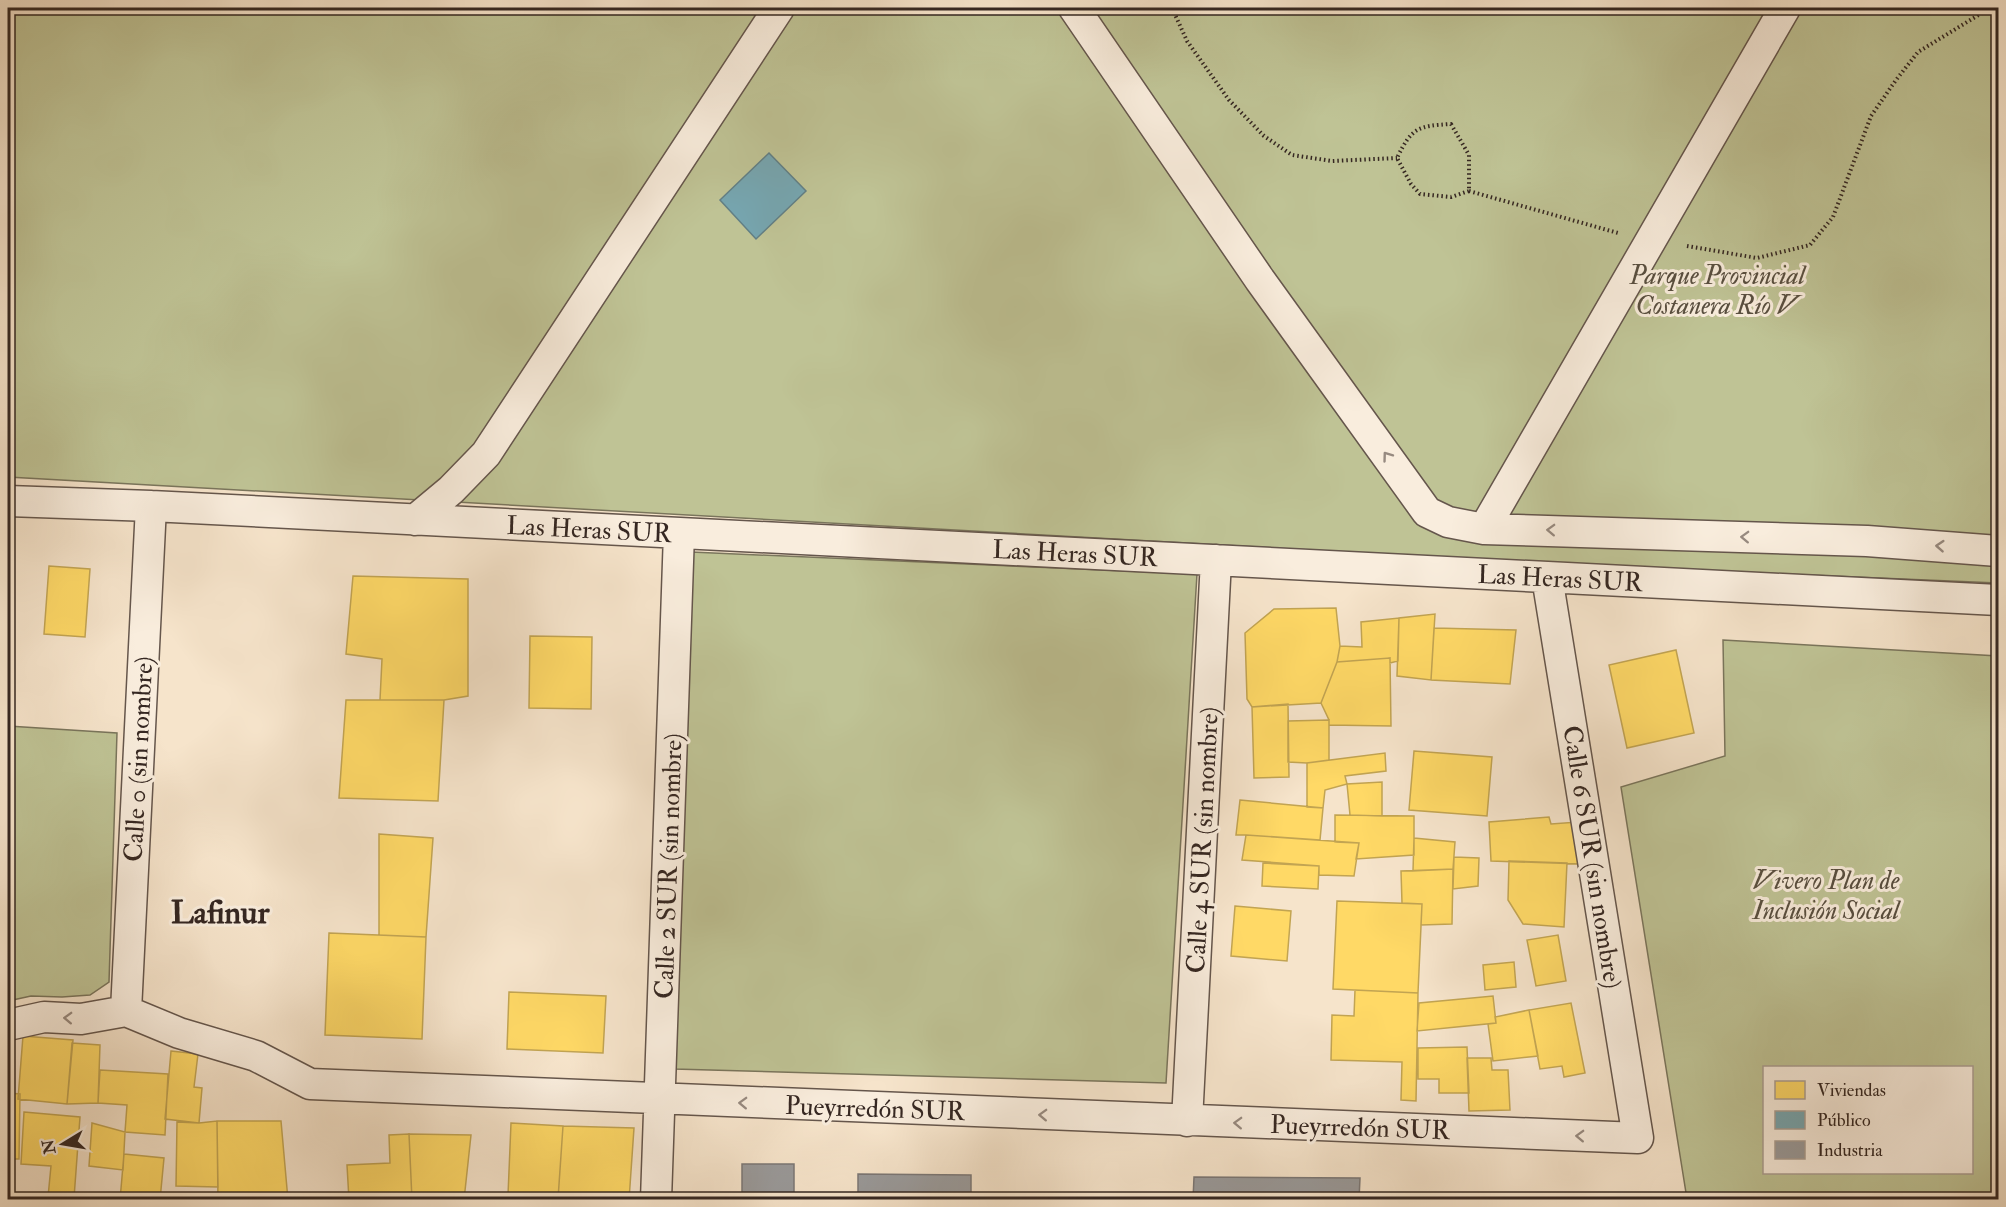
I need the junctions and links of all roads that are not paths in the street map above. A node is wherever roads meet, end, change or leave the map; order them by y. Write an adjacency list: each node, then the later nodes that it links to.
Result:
1 (779, 8): 6 (street)
2 (1074, 8): 7 (street, one-way to 2)
3 (1785, 8): 7 (street)
4 (8, 501): 5 (street, Las Heras SUR)
5 (151, 506): 6 (street, Las Heras SUR); 13 (street, Calle 0 (sin nombre))
6 (414, 520): 8 (street, Las Heras SUR)
7 (1484, 529): 9 (street, one-way to 7)
8 (679, 533): 10 (street, Las Heras SUR); 15 (street, Calle 2 SUR (sin nombre))
9 (1998, 551)
10 (1216, 560): 11 (street, Las Heras SUR); 16 (street, Calle 4 SUR (sin nombre))
11 (1547, 577): 12 (street, Las Heras SUR); 17 (street, Calle 6 SUR (sin nombre))
12 (1998, 600)
13 (126, 1011): 14 (street, one-way to 14); 15 (street, Pueyrredón SUR)
14 (8, 1025)
15 (660, 1100): 16 (street, Pueyrredón SUR, one-way to 15); 18 (street, Calle 2 SUR (sin nombre))
16 (1187, 1121): 17 (street, Pueyrredón SUR, one-way to 16)
17 (1638, 1138)
18 (656, 1200)

